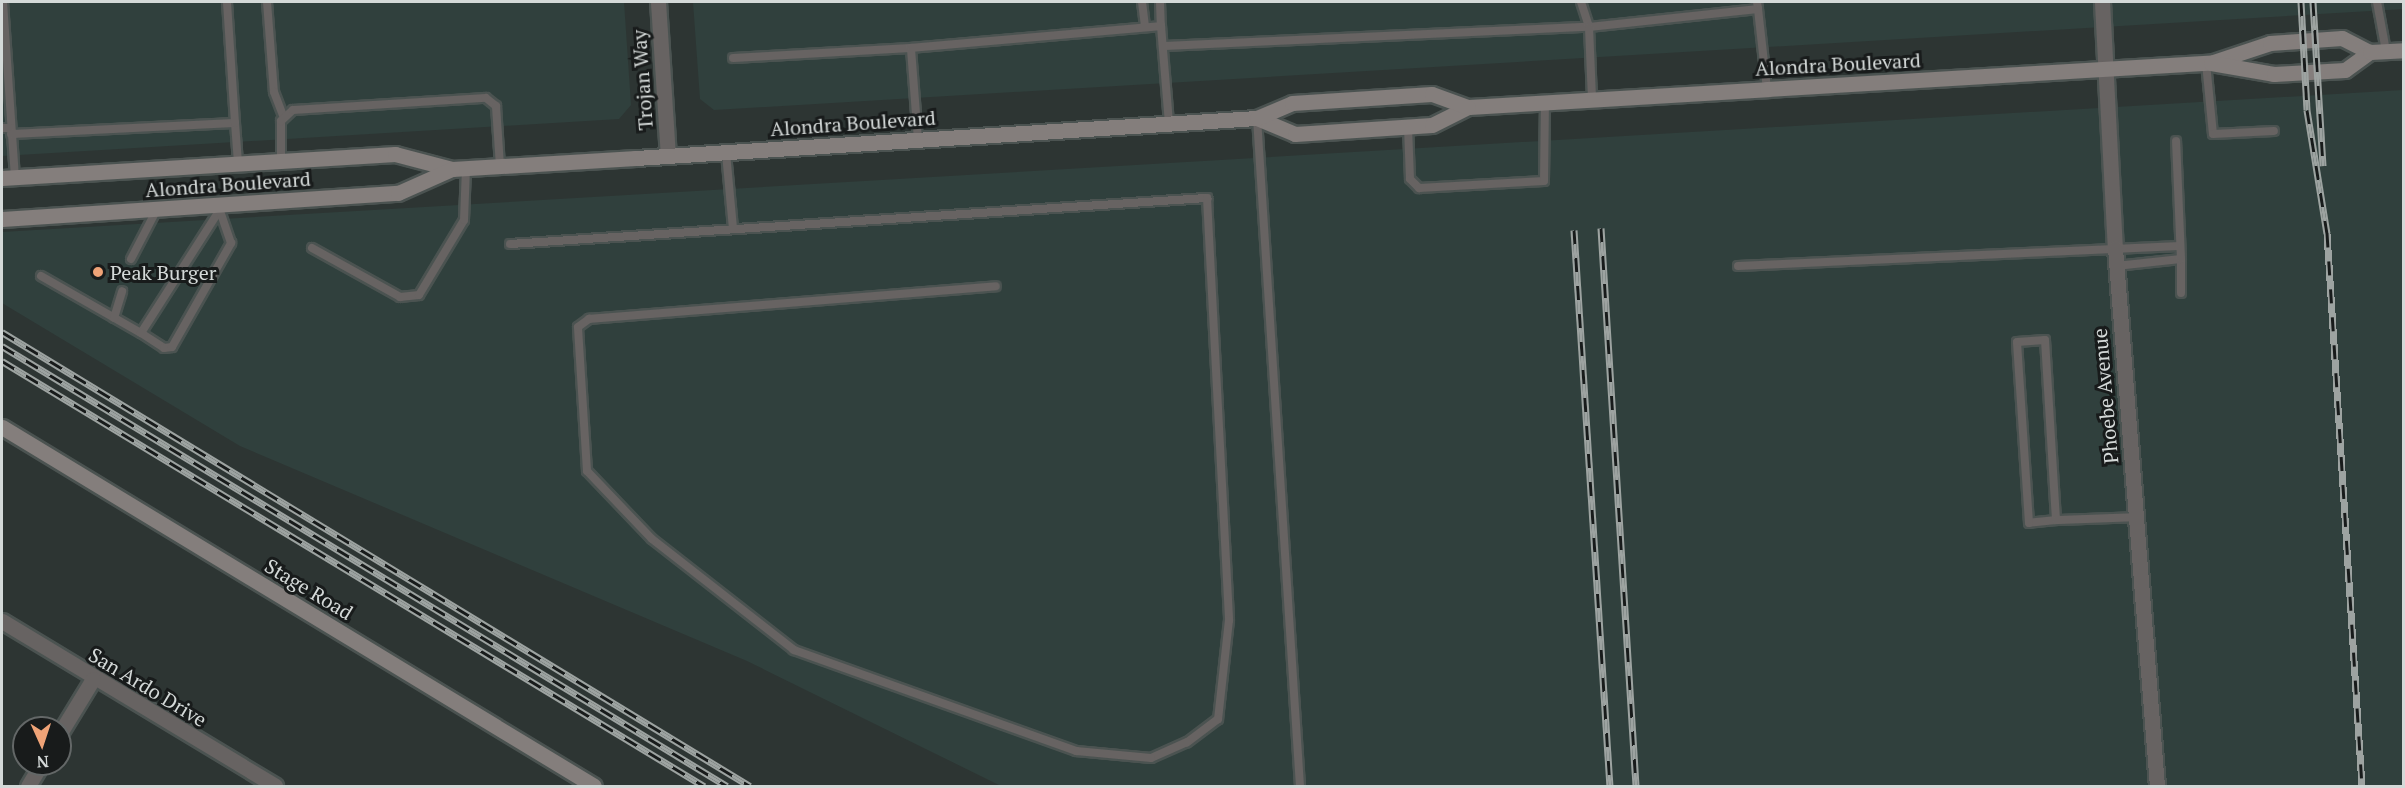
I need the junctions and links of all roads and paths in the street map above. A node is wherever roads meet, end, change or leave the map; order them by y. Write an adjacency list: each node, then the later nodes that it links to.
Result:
1 (3, 2): 31 (lane)
2 (227, 2): 28 (lane)
3 (267, 2): 26 (lane)
4 (658, 2): 36 (street, Trojan Way)
5 (1142, 2): 12 (lane)
6 (1160, 2): 11 (lane)
7 (1581, 2): 13 (lane)
8 (2102, 2): 21 (street, Phoebe Avenue)
9 (2377, 2): 17 (lane)
10 (1758, 5): 13 (lane); 22 (lane)
11 (1161, 26): 12 (lane); 14 (lane)
12 (1145, 27): 15 (lane)
13 (1589, 27): 14 (lane); 23 (lane)
14 (1163, 46): 29 (lane)
15 (911, 48): 19 (lane); 33 (lane)
16 (2403, 50): 17 (main road)
17 (2386, 51): 18 (main road)
18 (2370, 52): 20 (main road, Alondra Boulevard); 20 (main road, Alondra Boulevard)
19 (733, 58)
20 (2209, 63): 21 (main road, Alondra Boulevard); 32 (lane)
21 (2107, 69): 22 (main road, Alondra Boulevard); 49 (street, Phoebe Avenue)
22 (1767, 89): 23 (main road, Alondra Boulevard)
23 (1592, 100): 24 (main road, Alondra Boulevard)
24 (1545, 103): 25 (main road, Alondra Boulevard); 30 (lane)
25 (1468, 107): 27 (main road, Alondra Boulevard); 30 (main road, Alondra Boulevard)
26 (283, 115): 37 (lane); 39 (lane)
27 (1257, 118): 29 (main road, Alondra Boulevard); 30 (main road, Alondra Boulevard); 68 (lane)
28 (235, 123): 31 (lane); 38 (lane)
29 (1170, 124): 33 (main road, Alondra Boulevard)
30 (1408, 127)
31 (8, 130): 41 (lane)
32 (2274, 131)
33 (918, 140): 35 (main road, Alondra Boulevard)
34 (2176, 141): 47 (lane)
35 (726, 153): 36 (main road, Alondra Boulevard); 45 (lane)
36 (668, 156): 39 (main road, Alondra Boulevard)
37 (281, 160): 38 (main road, Alondra Boulevard); 40 (main road, Alondra Boulevard)
38 (238, 163): 41 (main road, Alondra Boulevard)
39 (500, 166): 40 (main road, Alondra Boulevard)
40 (459, 168): 42 (main road, Alondra Boulevard); 48 (lane)
41 (8, 177)
42 (221, 208): 43 (main road, Alondra Boulevard); 59 (lane); 59 (lane)
43 (157, 209): 44 (main road, Alondra Boulevard); 50 (lane)
44 (2, 219)
45 (733, 229): 46 (lane); 55 (lane)
46 (510, 244)
47 (2181, 246): 49 (lane); 51 (lane)
48 (312, 248)
49 (2115, 248): 52 (lane); 53 (street, Phoebe Avenue)
50 (131, 259)
51 (2181, 259): 53 (lane); 57 (lane)
52 (1738, 266)
53 (2116, 266): 61 (street, Phoebe Avenue)
54 (41, 276): 58 (lane)
55 (996, 286)
56 (122, 291): 58 (lane)
57 (2181, 293)
58 (114, 318): 59 (lane)
59 (141, 333)
60 (2, 427): 67 (main road, Stage Road)
61 (2136, 517): 62 (lane); 69 (street, Phoebe Avenue)
62 (2056, 520): 62 (lane)
63 (2, 621): 64 (street, San Ardo Drive)
64 (93, 679): 65 (street); 66 (street, San Ardo Drive)
65 (70, 716)
66 (275, 786)
67 (594, 786)
68 (1300, 786)
69 (2157, 786)

